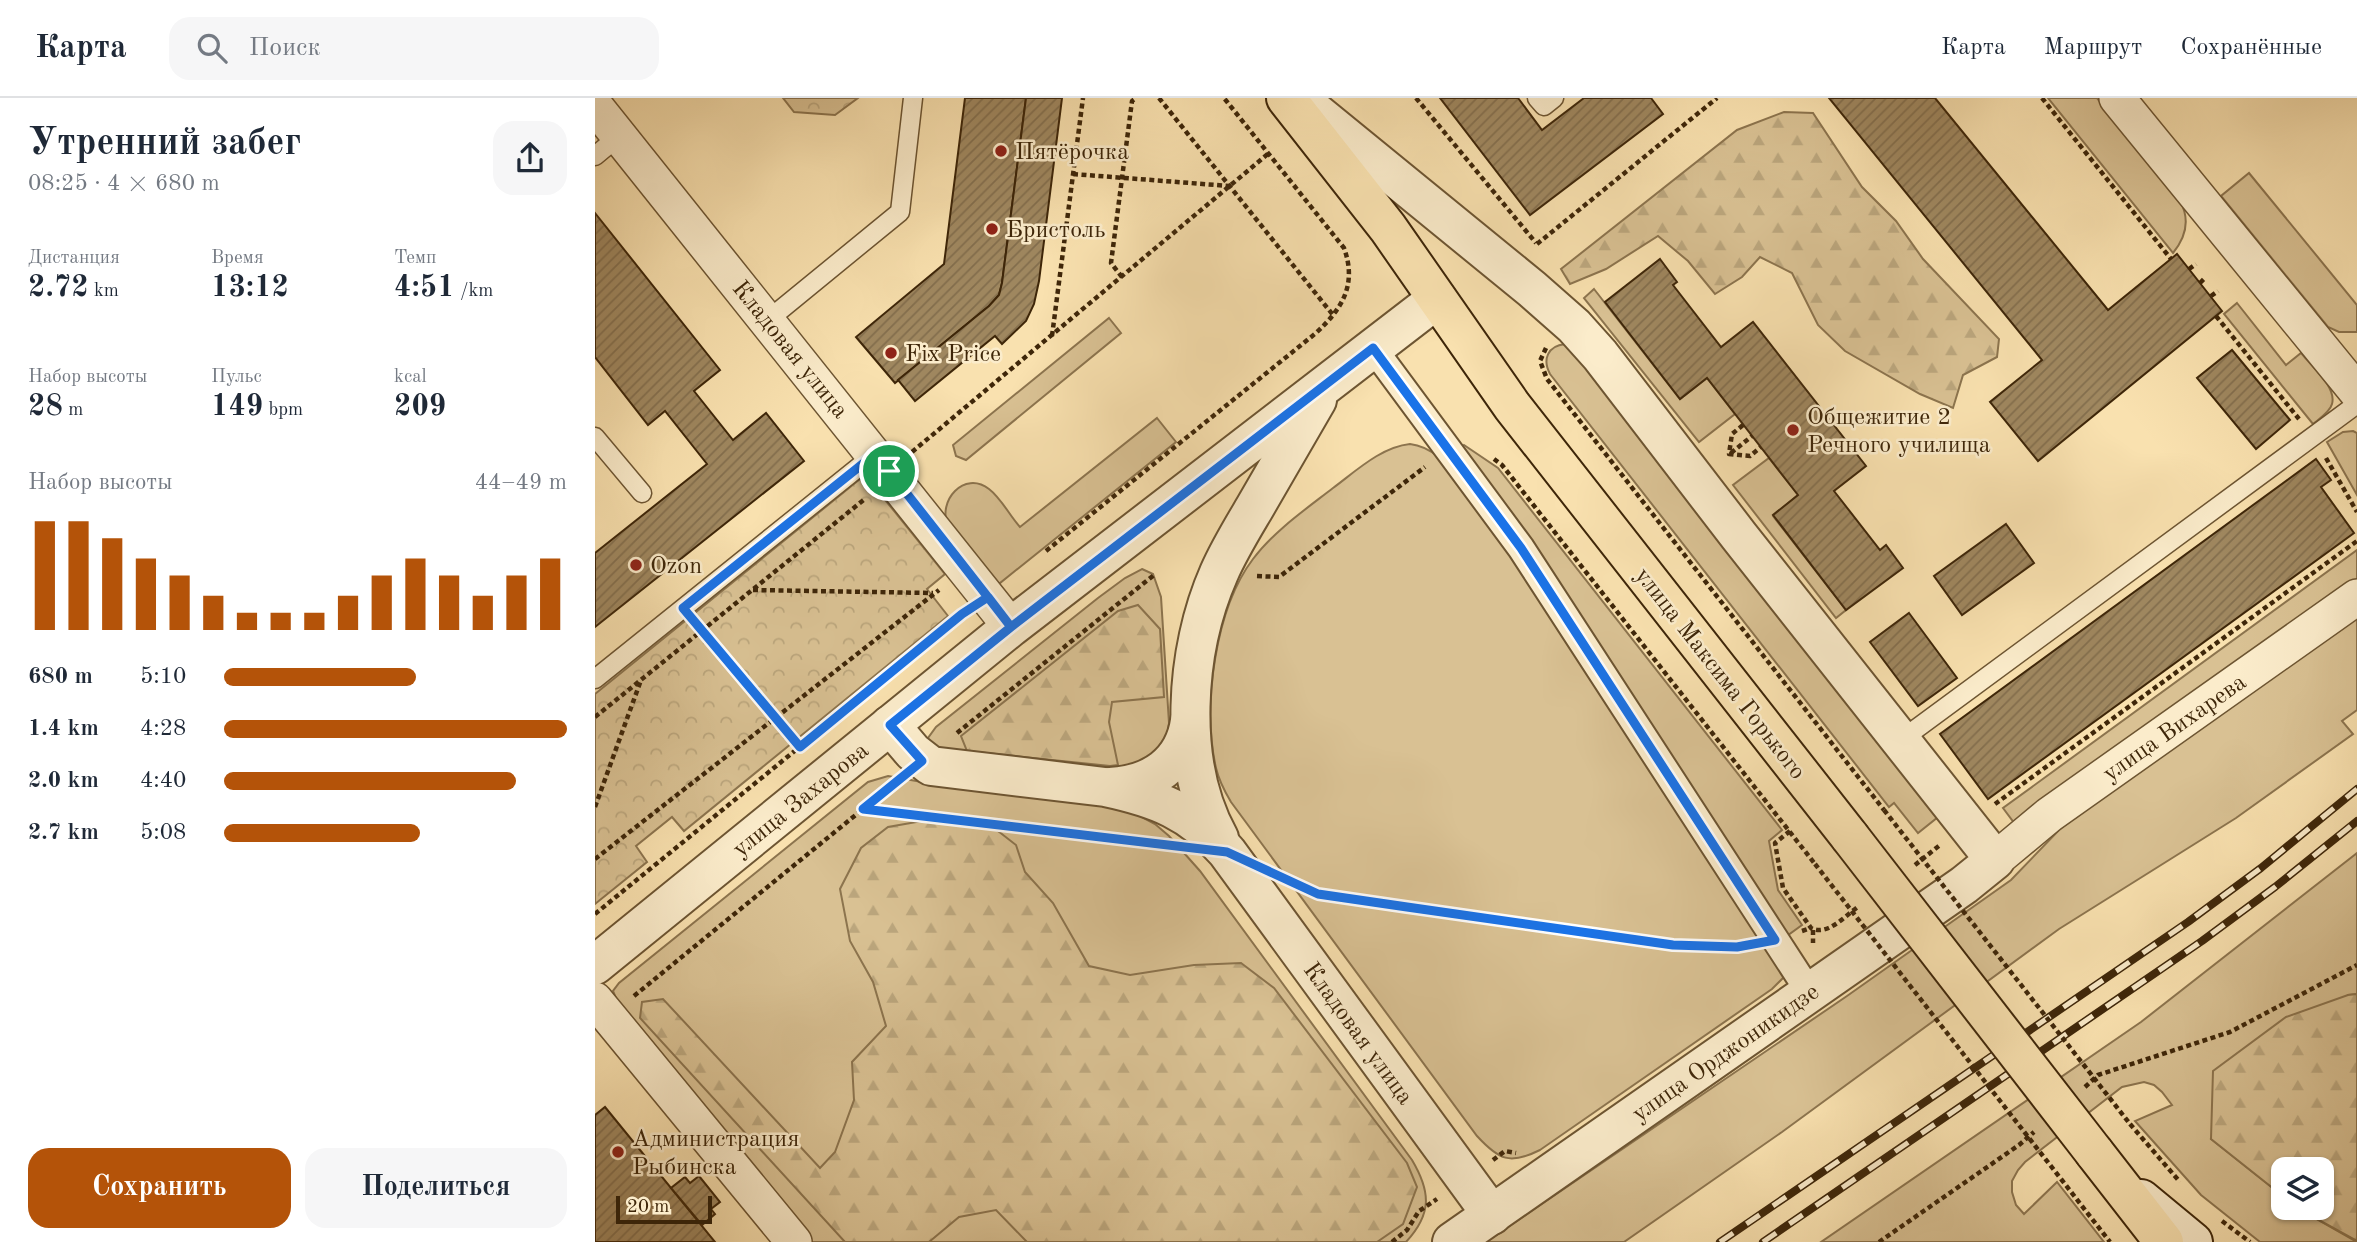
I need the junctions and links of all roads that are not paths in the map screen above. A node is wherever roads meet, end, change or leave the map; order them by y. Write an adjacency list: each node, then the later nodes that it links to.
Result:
1 (913, 98): 10 (lane)
2 (1286, 98): 9 (main road, улица Максима Горького)
3 (1298, 98): 22 (street)
4 (1537, 98): 5 (lane)
5 (1554, 98)
6 (2117, 98): 13 (street)
7 (595, 106): 8 (street, Кладовая улица)
8 (607, 146): 10 (street, Кладовая улица)
9 (1437, 299): 11 (street, улица Захарова); 29 (main road, улица Максима Горького, bridge)
10 (768, 320): 15 (street, Кладовая улица)
11 (1373, 348): 12 (street, улица Захарова); 27 (street)
12 (1326, 385): 18 (street, улица Захарова); 20 (street)
13 (2355, 387): 22 (lane)
14 (595, 437): 16 (lane)
15 (875, 454): 18 (street, Кладовая улица); 19 (lane)
16 (642, 493)
17 (2357, 597): 25 (street, улица Вихарева)
18 (1000, 612): 21 (street, улица Захарова)
19 (595, 679)
20 (1191, 713): 23 (street); 24 (street)
21 (890, 725): 23 (street); 26 (street, улица Захарова)
22 (1901, 740): 25 (street)
23 (1105, 787): 24 (street)
24 (1227, 852): 30 (street, Кладовая улица)
25 (1995, 859): 27 (street, улица Орджоникидзе)
26 (595, 965)
27 (1810, 993): 30 (street, улица Орджоникидзе)
28 (602, 1008): 32 (street)
29 (2094, 1152): 31 (street); 34 (main road, улица Максима Горького)
30 (1492, 1215): 33 (street, улица Орджоникидзе)
31 (2203, 1228)
32 (794, 1242)
33 (1452, 1242)
34 (2164, 1242)

